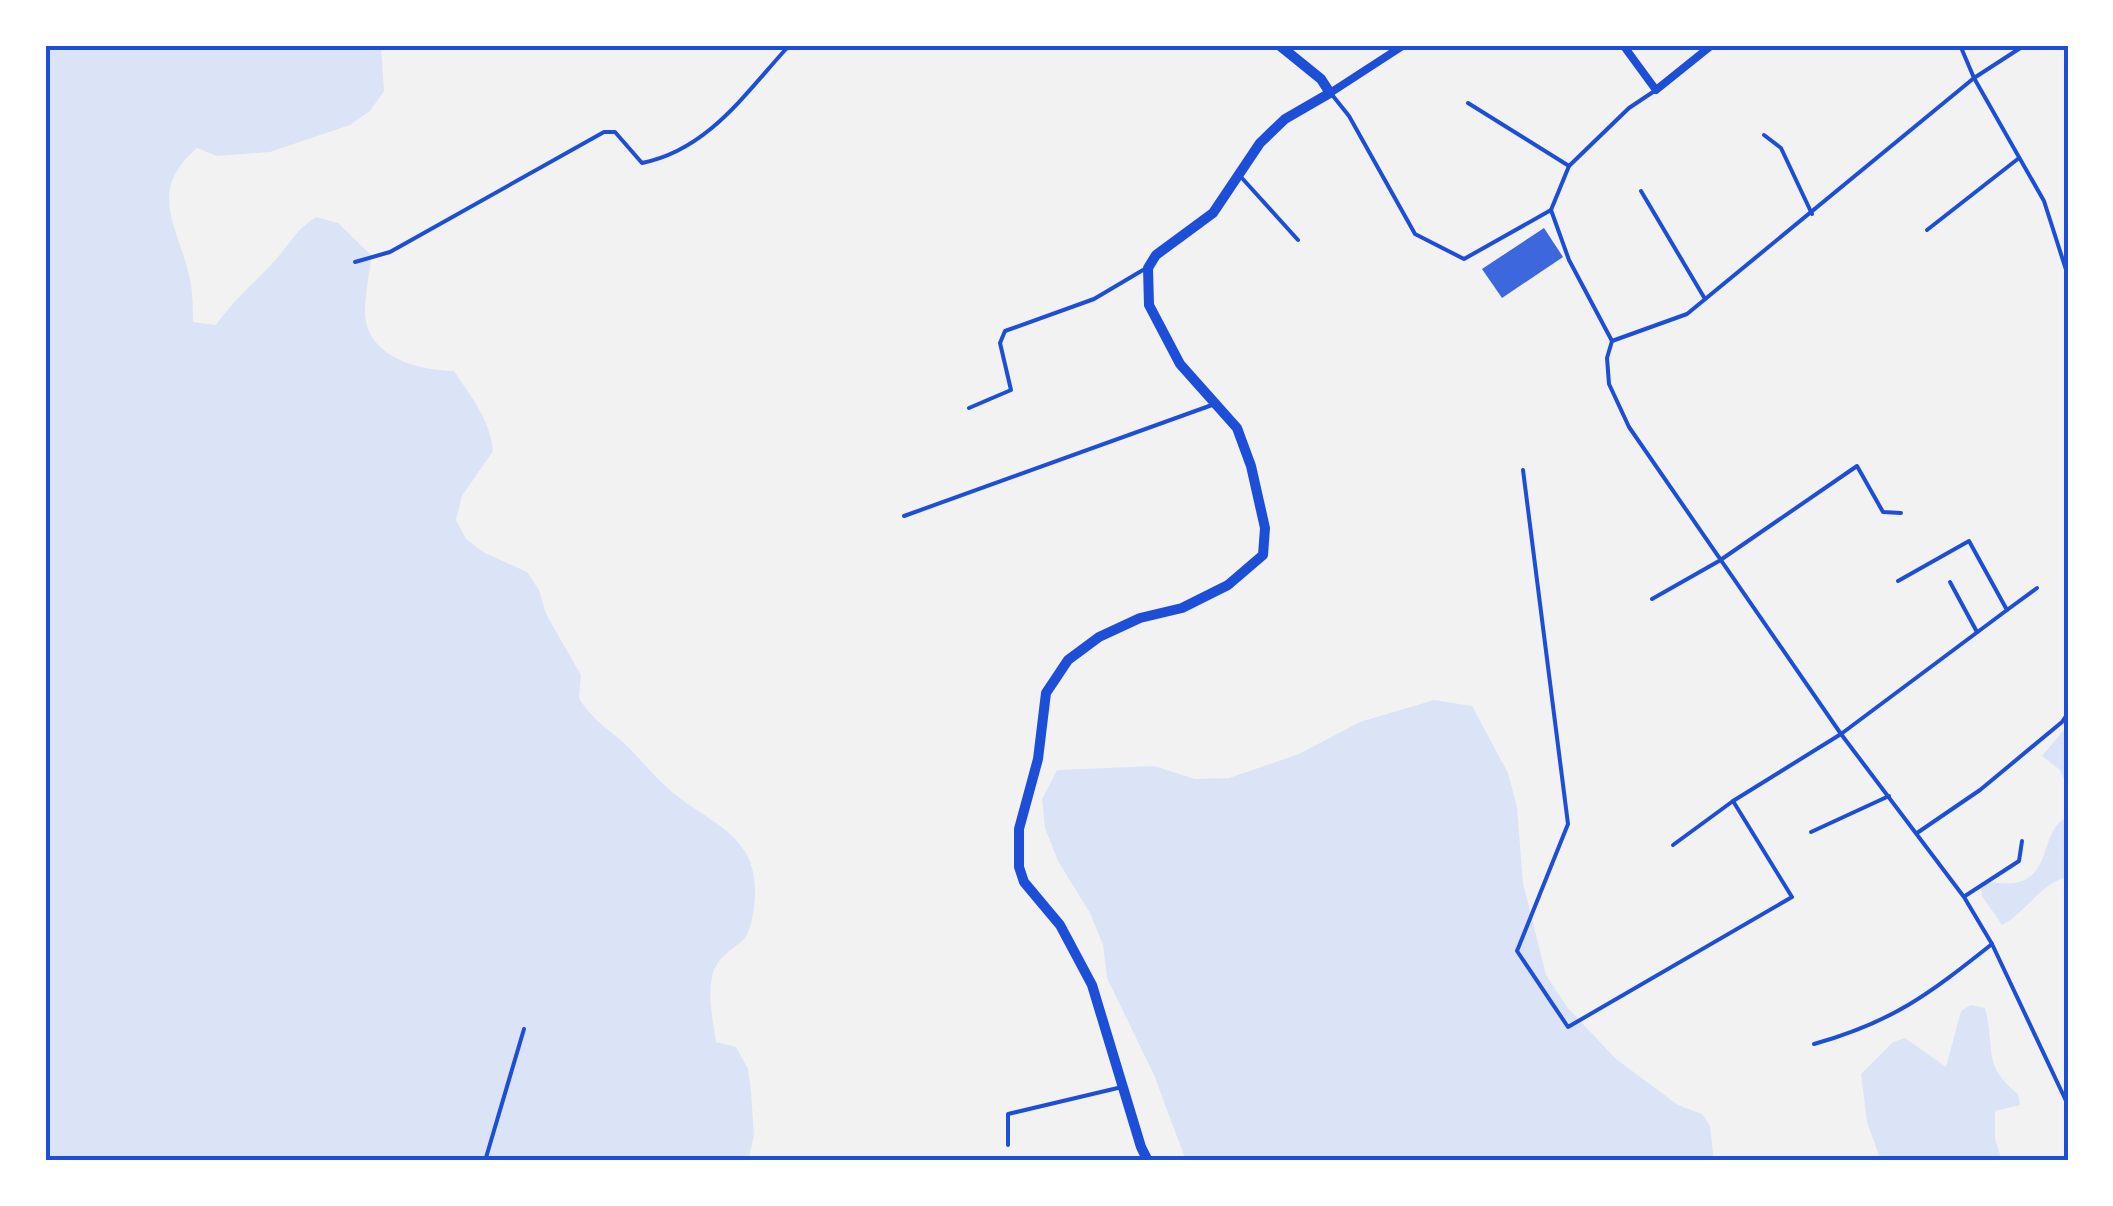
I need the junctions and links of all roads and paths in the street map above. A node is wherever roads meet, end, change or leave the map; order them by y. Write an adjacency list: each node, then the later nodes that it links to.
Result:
1 (796, 45): 21 (lane)
2 (1279, 45): 10 (street)
3 (1404, 45): 10 (street)
4 (1623, 45): 9 (street)
5 (1712, 45): 9 (street)
6 (1960, 45): 8 (lane)
7 (2025, 45): 8 (lane)
8 (1974, 78): 13 (lane); 18 (lane)
9 (1656, 90): 14 (lane)
10 (1330, 93): 15 (street); 17 (lane)
11 (1468, 103): 14 (lane)
12 (1764, 135): 18 (lane)
13 (2019, 158): 19 (lane); 23 (lane)
14 (1569, 166): 17 (lane)
15 (1240, 176): 20 (lane); 22 (street)
16 (1642, 191): 24 (lane)
17 (1550, 210): 25 (lane)
18 (1812, 214): 24 (lane)
19 (1927, 230)
20 (1298, 240)
21 (355, 262)
22 (1148, 268): 26 (street); 27 (lane)
23 (2068, 276)
24 (1705, 299): 25 (lane)
25 (1612, 341): 31 (lane)
26 (1216, 404): 30 (lane); 50 (street)
27 (969, 408)
28 (1523, 470): 41 (lane)
29 (1901, 513): 31 (lane)
30 (904, 516)
31 (1719, 560): 35 (lane); 39 (lane)
32 (1898, 581): 36 (lane)
33 (1950, 582): 37 (lane)
34 (2037, 588): 36 (lane)
35 (1652, 599)
36 (2007, 610): 37 (lane)
37 (1978, 632): 39 (lane)
38 (2068, 713): 43 (lane)
39 (1840, 734): 40 (lane); 41 (lane)
40 (1889, 796): 42 (lane); 43 (lane)
41 (1733, 801): 45 (lane)
42 (1811, 832)
43 (1917, 833): 46 (lane)
44 (2022, 841): 46 (lane)
45 (1673, 845)
46 (1964, 897): 47 (lane)
47 (1992, 944): 49 (lane); 51 (lane)
48 (524, 1029): 53 (lane)
49 (1814, 1044)
50 (1122, 1087): 52 (lane); 54 (street)
51 (2068, 1105)
52 (1008, 1145)
53 (486, 1161)
54 (1148, 1161)

